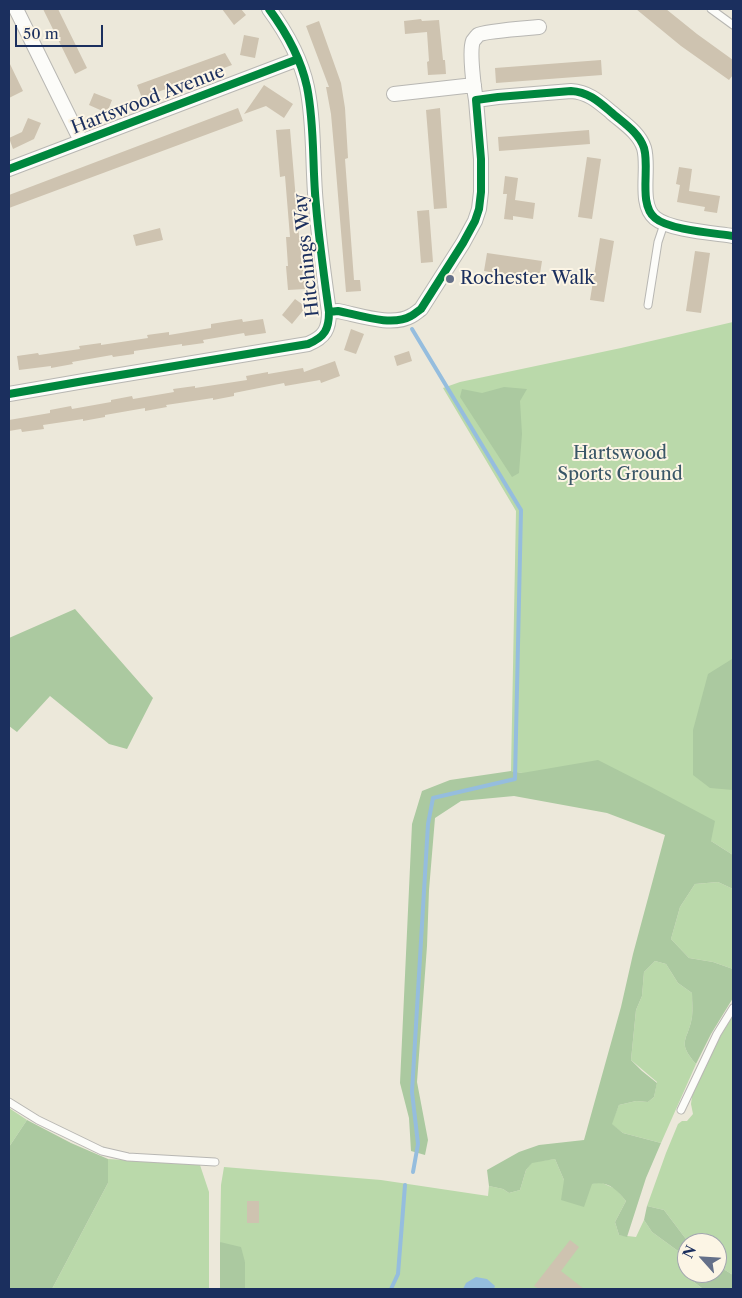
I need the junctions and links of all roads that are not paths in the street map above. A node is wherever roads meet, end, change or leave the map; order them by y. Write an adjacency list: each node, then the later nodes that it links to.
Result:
1 (16, 9): 10 (street)
2 (269, 9): 6 (street, Hitchings Way)
3 (711, 9): 4 (lane)
4 (733, 25)
5 (540, 27): 7 (street)
6 (298, 59): 10 (street, Hartswood Avenue); 15 (street, Hitchings Way)
7 (474, 85): 8 (street); 9 (street)
8 (394, 94)
9 (476, 100): 12 (street); 15 (street)
10 (81, 141): 11 (street, Hartswood Avenue)
11 (9, 169)
12 (664, 224): 13 (street); 14 (lane)
13 (733, 236)
14 (648, 305)
15 (329, 312): 16 (street, Hitchings Way)
16 (9, 394)
17 (733, 1008): 19 (lane)
18 (9, 1102): 20 (lane)
19 (681, 1110)
20 (215, 1162)

